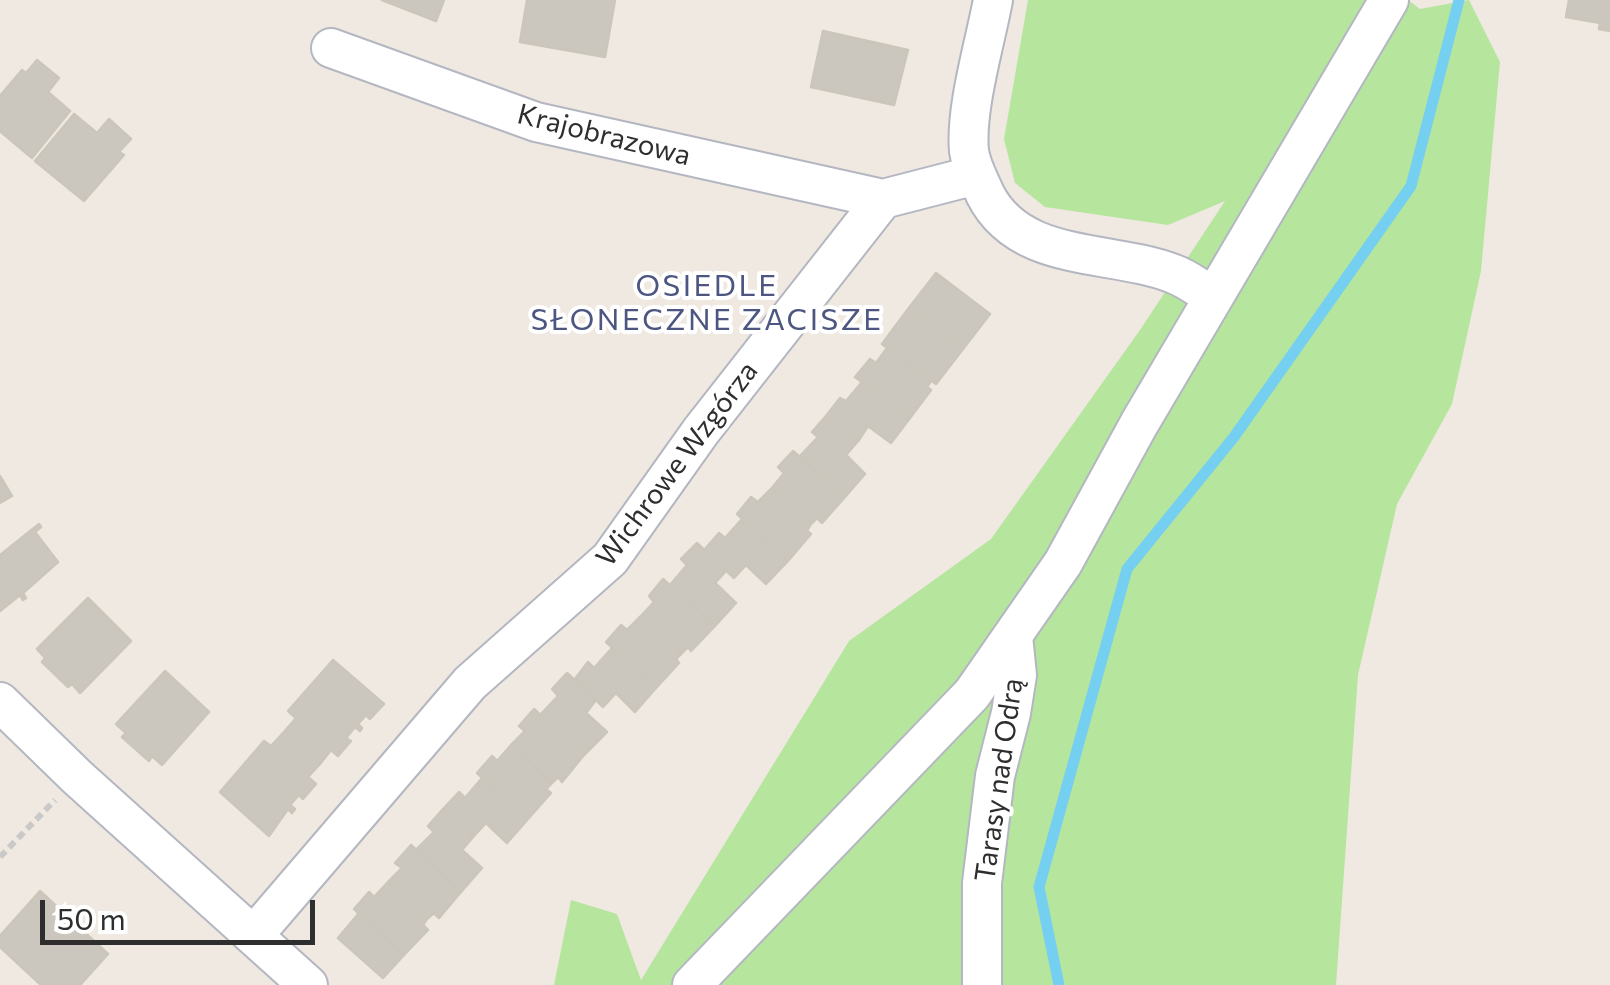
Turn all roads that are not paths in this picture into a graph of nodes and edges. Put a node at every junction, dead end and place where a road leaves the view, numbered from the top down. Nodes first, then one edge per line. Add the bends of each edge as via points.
1 (993, 0) edge
2 (1373, 10) edge
3 (331, 48) dead end
4 (976, 175) junction
5 (883, 199) junction
6 (1214, 297) junction
7 (1014, 636) junction
8 (0, 702) edge
9 (254, 935) junction
10 (308, 985) edge
11 (692, 985) edge
12 (982, 985) edge

1 - 4 street via 971,123
2 - 6 street
3 - 5 street, Krajobrazowa via 536,122
4 - 5 street
4 - 6 street via 992,208 1037,242 1174,274
5 - 9 street, Wichrowe Wzgórza via 610,559 470,683
6 - 7 street
7 - 11 street via 972,694
7 - 12 street, Tarasy nad Odrą via 1016,675 982,884
8 - 9 street
9 - 10 street

